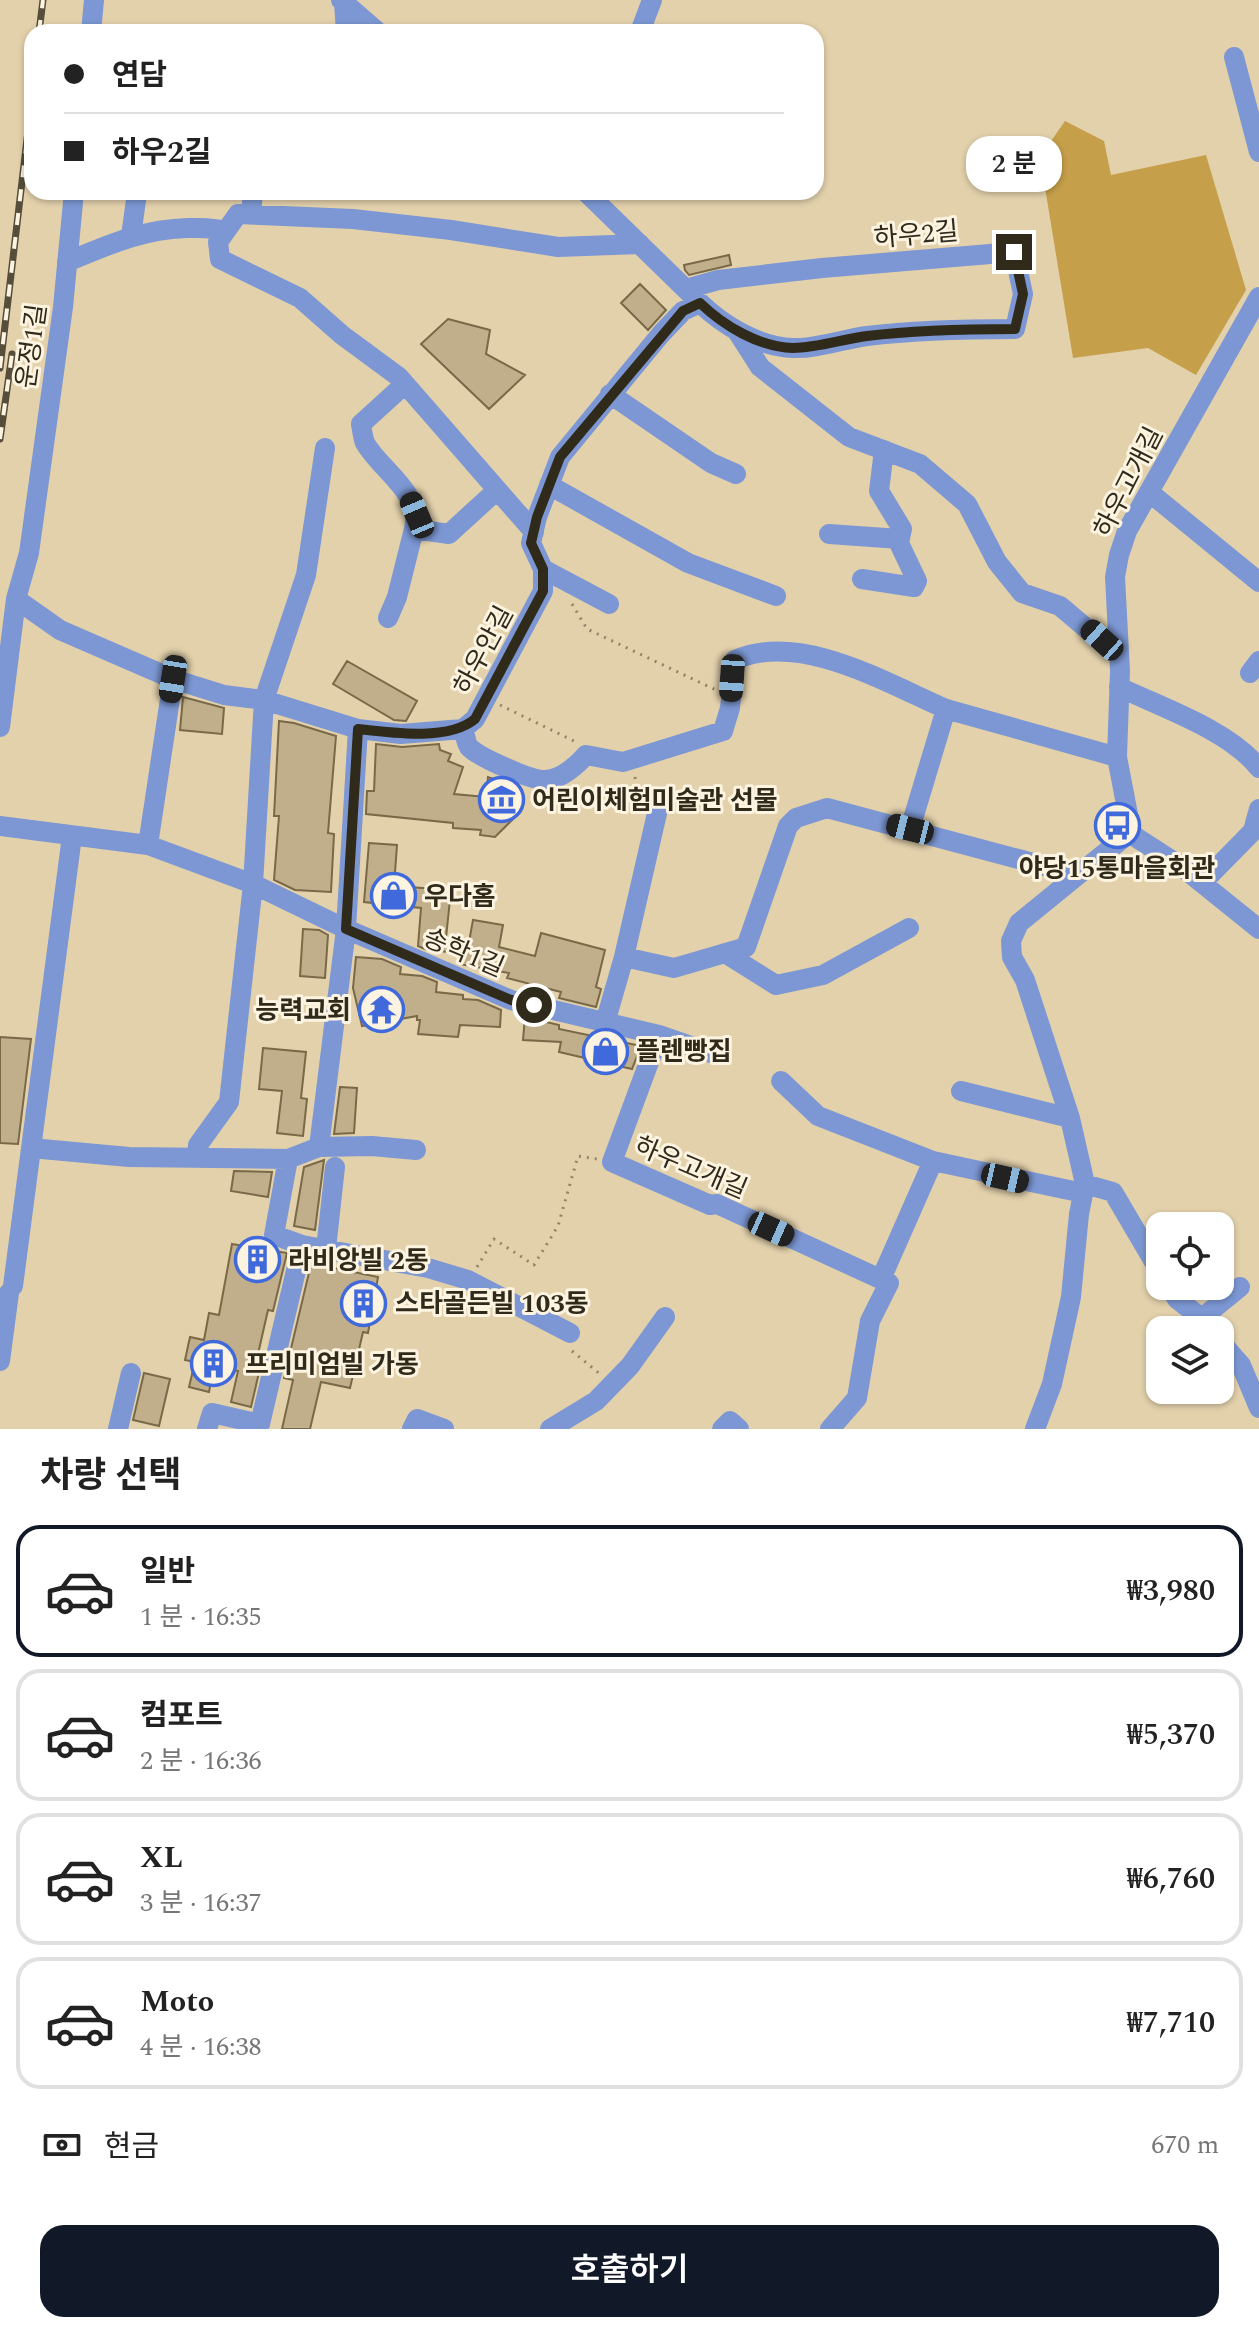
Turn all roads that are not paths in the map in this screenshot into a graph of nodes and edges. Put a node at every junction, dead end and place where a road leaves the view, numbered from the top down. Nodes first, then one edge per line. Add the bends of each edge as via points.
1 (94, 0) edge
2 (652, 0) edge
3 (342, 1) edge
4 (92, 24) edge
5 (345, 24) edge
6 (369, 24) edge
7 (643, 24) edge
8 (1234, 57) dead end
9 (1259, 152) edge
10 (73, 200) edge
11 (136, 200) edge
12 (252, 200) edge
13 (594, 200) edge
14 (251, 214) junction
15 (225, 231) junction
16 (131, 236) junction
17 (640, 244) junction
18 (67, 262) junction
19 (693, 296) junction
20 (1259, 297) edge
21 (734, 328) junction
22 (405, 384) junction
23 (610, 394) junction
24 (325, 448) dead end
25 (884, 450) junction
26 (736, 474) dead end
27 (549, 485) junction
28 (497, 490) junction
29 (1149, 492) junction
30 (414, 529) junction
31 (534, 532) junction
32 (829, 534) dead end
33 (900, 539) junction
34 (548, 572) junction
35 (862, 579) dead end
36 (1259, 582) edge
37 (776, 596) dead end
38 (16, 599) junction
39 (609, 604) dead end
40 (388, 618) dead end
41 (1119, 656) junction
42 (173, 679) junction
43 (1119, 687) junction
44 (264, 700) junction
45 (946, 709) junction
46 (0, 727) edge
47 (358, 729) junction
48 (463, 729) junction
49 (1117, 757) junction
50 (1259, 768) edge
51 (661, 796) road end
52 (1259, 809) edge
53 (0, 826) edge
54 (910, 829) junction
55 (1129, 830) junction
56 (72, 836) junction
57 (148, 845) junction
58 (1078, 875) junction
59 (1202, 883) junction
60 (253, 884) junction
61 (909, 928) dead end
62 (346, 929) junction
63 (1259, 929) edge
64 (725, 953) junction
65 (624, 957) junction
66 (605, 1023) junction
67 (659, 1035) junction
68 (717, 1055) dead end
69 (781, 1081) dead end
70 (961, 1091) dead end
71 (1070, 1118) junction
72 (319, 1147) junction
73 (31, 1148) junction
74 (416, 1150) dead end
75 (197, 1156) junction
76 (288, 1159) junction
77 (933, 1161) junction
78 (335, 1167) dead end
79 (1084, 1189) junction
80 (302, 1245) junction
81 (1146, 1248) edge
82 (326, 1249) junction
83 (881, 1279) junction
84 (1240, 1287) dead end
85 (1178, 1300) edge
86 (1199, 1316) edge
87 (1216, 1316) edge
88 (665, 1317) dead end
89 (571, 1342) road end
90 (1234, 1357) edge
91 (0, 1361) edge
92 (131, 1373) dead end
93 (1259, 1408) edge
94 (118, 1429) edge
95 (207, 1429) edge
96 (412, 1429) edge
97 (444, 1429) edge
98 (550, 1429) edge
99 (722, 1429) edge
100 (739, 1429) edge
101 (830, 1429) edge
102 (1035, 1429) edge

1 - 4 street
2 - 7 street
3 - 5 street
3 - 6 street
8 - 9 street
10 - 18 street, 운정1길
11 - 16 street
12 - 14 street
13 - 17 street, 하우2길
14 - 15 street via 238,214
14 - 17 street via 353,219 558,247
15 - 16 street via 159,229
15 - 22 street, 하우안길 via 218,242 220,259 300,298
16 - 18 street
17 - 19 street, 하우2길
18 - 38 street, 운정1길 via 29,553
19 - 21 street, 하우2길
19 - 21 street, 하우2길 via 718,280 1014,252 1023,294 1015,329 938,329 794,348 751,338
19 - 23 street
20 - 29 street, 하우고개길
21 - 25 street via 760,367 849,437
22 - 28 street, 하우안길
22 - 30 street via 361,424 365,442 407,493 417,515
23 - 26 street via 711,463
23 - 27 street via 560,457
24 - 44 street via 306,575
25 - 33 street via 879,491 902,529
25 - 41 street via 920,464 967,504 997,562 1022,593 1060,606
27 - 31 street
27 - 37 street via 688,563
28 - 30 street via 449,534
28 - 31 street, 하우안길
29 - 36 street
29 - 41 street, 하우고개길 via 1119,555
30 - 40 street
31 - 34 street, 하우안길 via 531,543
32 - 33 street
33 - 35 street via 917,581 914,587
34 - 39 street
34 - 48 street, 하우안길 via 475,719
38 - 42 street via 60,630
38 - 46 street
41 - 43 street, 하우고개길
42 - 44 street via 224,695
42 - 57 street
43 - 49 street, 하우고개길
43 - 50 street via 1191,718
44 - 47 street
44 - 60 street
45 - 48 street, 하우안길 via 828,658 748,654 735,660 723,731 623,762 586,755 555,778 541,780 469,747
45 - 49 street
45 - 54 street
47 - 48 street via 401,734
47 - 62 street
49 - 55 street, 하우고개길
51 - 65 street
52 - 59 street via 1253,831
53 - 56 street, 송학1길
54 - 58 street
54 - 64 street via 827,808 796,818 788,826 746,947
55 - 58 street
55 - 59 street
56 - 57 street, 송학1길
56 - 73 street
57 - 60 street, 송학1길
58 - 71 street via 1019,923 1011,941 1012,957 1025,980
59 - 63 street
60 - 62 street, 송학1길
60 - 75 street via 229,1102 198,1145
61 - 64 street via 823,975 776,985
62 - 66 street, 송학1길 via 511,1000
62 - 72 street
64 - 65 street via 674,968
65 - 66 street
66 - 67 street, 송학1길
67 - 68 street, 송학1길
67 - 83 street, 하우고개길 via 612,1162
69 - 77 street via 818,1116
70 - 71 street
71 - 79 street
72 - 74 street
72 - 76 street
73 - 75 street via 129,1157
73 - 91 street
75 - 76 street
76 - 80 street via 274,1235
77 - 79 street via 1028,1183
77 - 83 street
78 - 82 street
79 - 81 street via 1113,1192
79 - 102 street via 1071,1297 1052,1384
80 - 82 street
80 - 95 street via 260,1424 212,1413
82 - 89 street via 468,1280
83 - 101 street via 889,1283 870,1321 857,1398
84 - 87 street
85 - 86 street
88 - 98 street via 630,1366 596,1401
90 - 93 street
92 - 94 street
96 - 97 street via 417,1419
99 - 100 street via 730,1421

